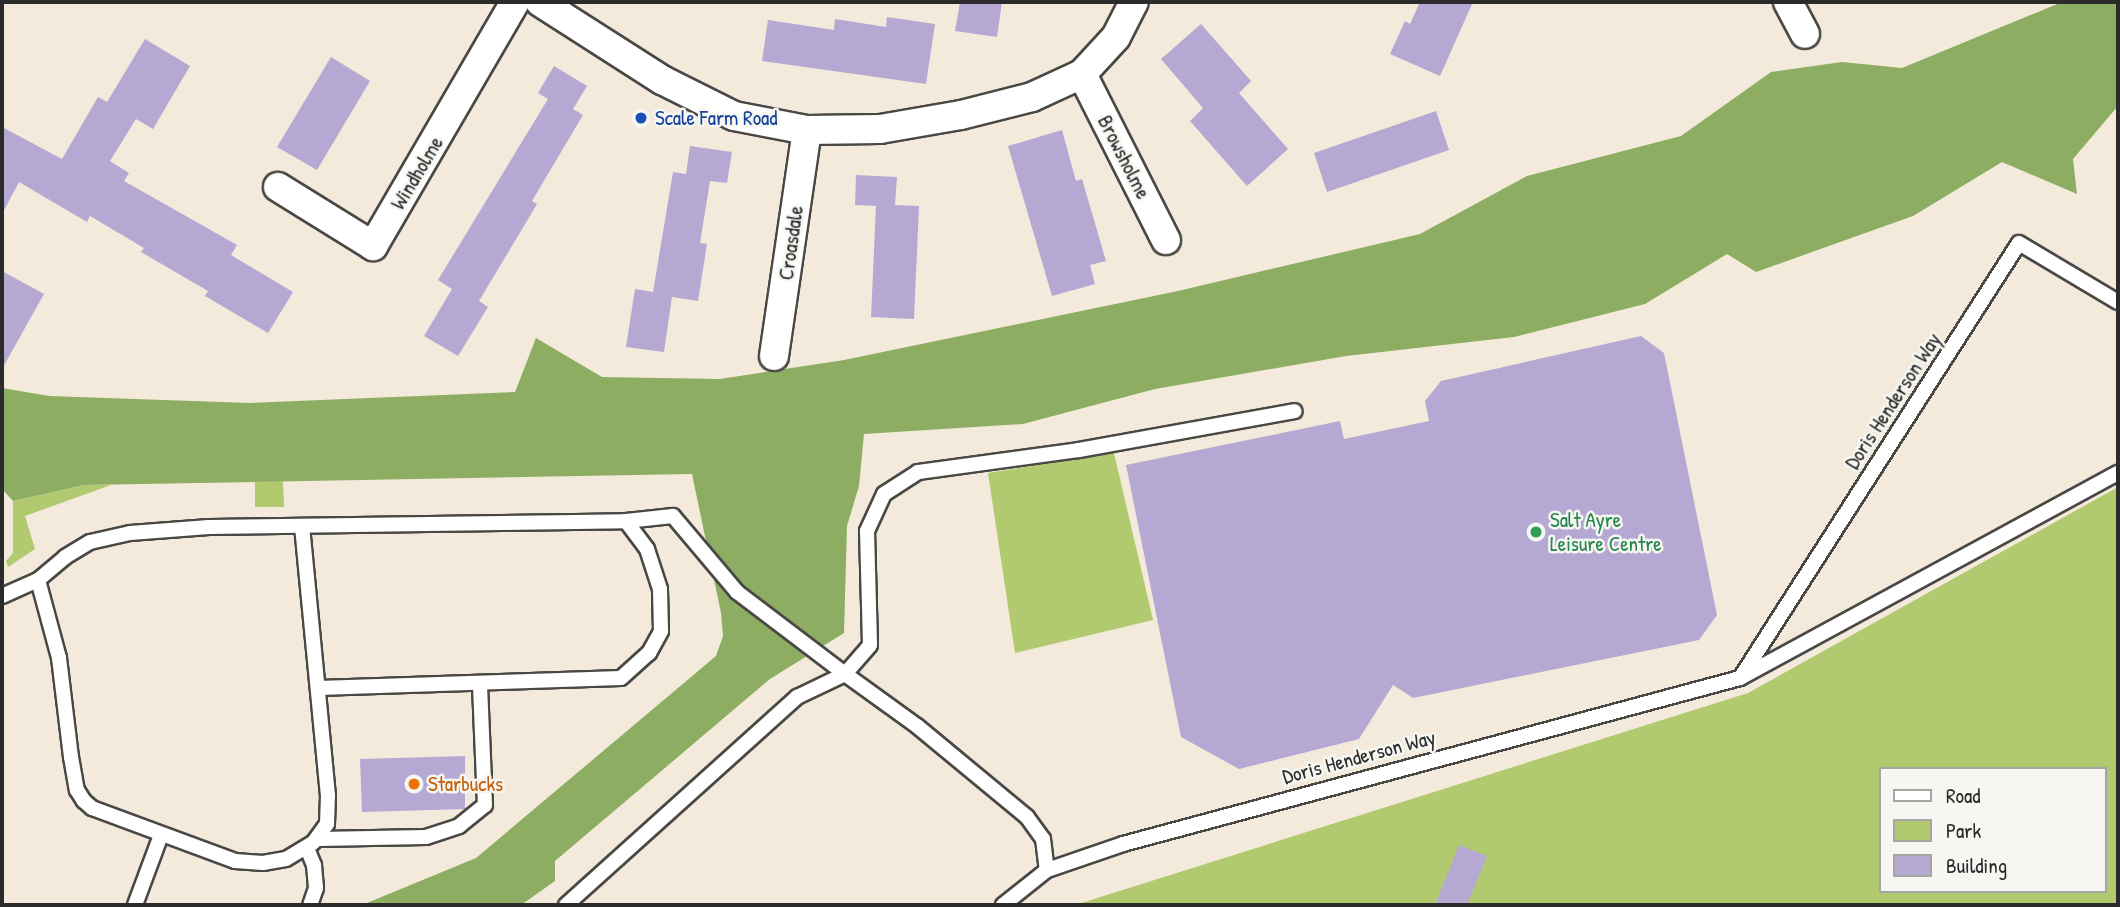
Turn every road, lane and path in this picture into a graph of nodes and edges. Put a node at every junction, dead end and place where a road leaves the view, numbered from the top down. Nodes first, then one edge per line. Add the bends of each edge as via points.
1 (516, 2) edge
2 (540, 2) edge
3 (1134, 2) edge
4 (1788, 2) edge
5 (1805, 34) dead end
6 (1082, 74) junction
7 (807, 130) junction
8 (278, 187) dead end
9 (1166, 240) dead end
10 (2118, 302) edge
11 (774, 356) dead end
12 (1295, 411) dead end
13 (2118, 473) edge
14 (626, 521) junction
15 (302, 528) junction
16 (38, 580) junction
17 (2, 596) edge
18 (845, 674) junction
19 (1740, 678) junction
20 (480, 684) junction
21 (318, 688) junction
22 (161, 835) junction
23 (312, 843) junction
24 (1047, 870) junction
25 (135, 905) edge
26 (310, 905) edge
27 (566, 905) edge
28 (1003, 905) edge

1 - 8 street, Windholme via 373,246
2 - 7 street via 662,80 734,116
3 - 6 street via 1116,37
4 - 5 street
6 - 7 street via 1031,97 961,115 880,130
6 - 9 street, Browsholme
7 - 11 street, Croasdale
10 - 19 lane, Doris Henderson Way via 2019,243
12 - 18 lane via 1079,450 918,472 884,494 867,531 870,645
13 - 19 lane, Doris Henderson Way
14 - 15 lane
14 - 18 lane via 673,516 737,592
14 - 20 lane via 647,549 660,589 661,631 649,653 621,678
15 - 16 lane via 209,527 111,536 65,557
15 - 21 lane
16 - 17 lane
16 - 22 lane via 59,658 78,790 92,808
18 - 24 lane via 917,726 1027,817 1044,839
18 - 27 lane via 797,696
19 - 24 lane, Doris Henderson Way via 1228,814
20 - 21 lane
20 - 23 lane via 485,805 458,826 426,837
21 - 23 lane via 327,824
22 - 23 lane via 235,861 263,863 286,859
22 - 25 lane
23 - 26 lane via 316,888
24 - 28 lane, Doris Henderson Way

